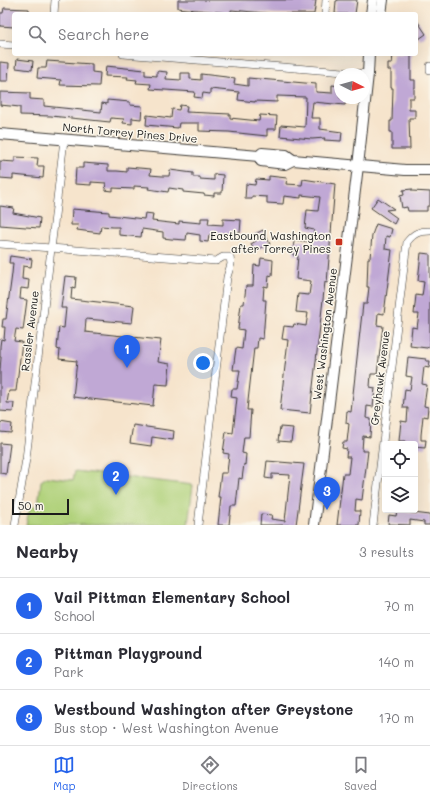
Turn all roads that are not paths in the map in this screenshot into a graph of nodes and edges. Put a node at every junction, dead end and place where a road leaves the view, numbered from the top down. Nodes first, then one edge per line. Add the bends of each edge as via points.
1 (55, 0) edge
2 (326, 0) edge
3 (373, 0) edge
4 (383, 0) edge
5 (54, 12) edge
6 (325, 12) edge
7 (371, 12) edge
8 (381, 12) edge
9 (0, 44) edge
10 (12, 45) edge
11 (148, 56) edge
12 (369, 56) edge
13 (372, 56) edge
14 (430, 66) edge
15 (368, 68) edge
16 (370, 68) edge
17 (430, 70) edge
18 (334, 71) edge
19 (365, 104) edge
20 (0, 134) edge
21 (64, 140) junction
22 (358, 166) junction
23 (430, 170) edge
24 (430, 231) edge
25 (0, 244) edge
26 (52, 247) junction
27 (15, 525) edge
28 (198, 525) edge
29 (314, 525) edge
30 (372, 525) edge

1 - 5 street
2 - 6 street
3 - 7 main road
4 - 8 main road
9 - 10 street
11 - 18 street
12 - 15 main road, West Washington Avenue
13 - 16 main road, West Washington Avenue
14 - 17 street
19 - 22 main road, West Washington Avenue
20 - 21 main road, North Torrey Pines Drive
21 - 22 main road, North Torrey Pines Drive via 259,156 262,153 286,154 294,160
21 - 26 street, Rassler Avenue
22 - 23 main road, North Torrey Pines Drive
22 - 29 main road, West Washington Avenue
24 - 30 street, Greyhawk Avenue via 419,231 407,242
25 - 26 street
26 - 27 street, Rassler Avenue via 26,459
26 - 28 street via 216,261 230,257

